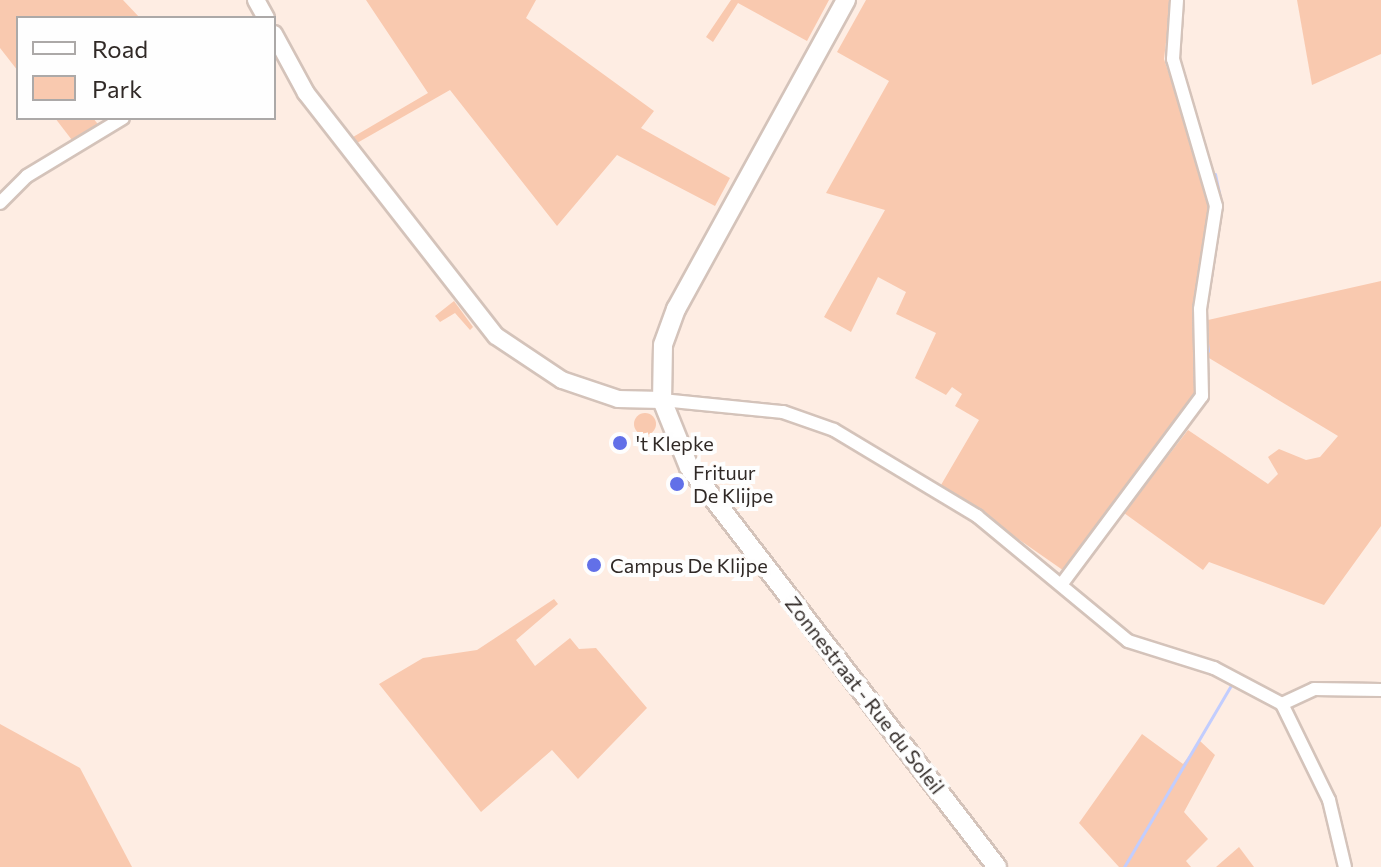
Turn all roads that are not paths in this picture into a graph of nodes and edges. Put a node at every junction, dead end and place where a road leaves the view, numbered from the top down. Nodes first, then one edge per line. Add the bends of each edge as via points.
1 (846, 0) edge
2 (1177, 0) edge
3 (276, 42) edge
4 (120, 120) edge
5 (0, 203) edge
6 (662, 400) junction
7 (1064, 581) junction
8 (1381, 690) edge
9 (1282, 704) junction
10 (997, 867) edge
11 (1345, 867) edge

1 - 6 main road via 676,309 663,345
2 - 7 street via 1173,59 1216,206 1200,309 1202,396
3 - 6 street via 306,93 484,326 562,380 618,399
4 - 5 street via 27,176
6 - 7 street via 783,412 834,430 952,498
6 - 10 main road, Zonnestraat - Rue du Soleil via 689,467
7 - 9 street via 1096,619 1128,641 1214,668
8 - 9 street via 1314,689
9 - 11 street via 1329,800

